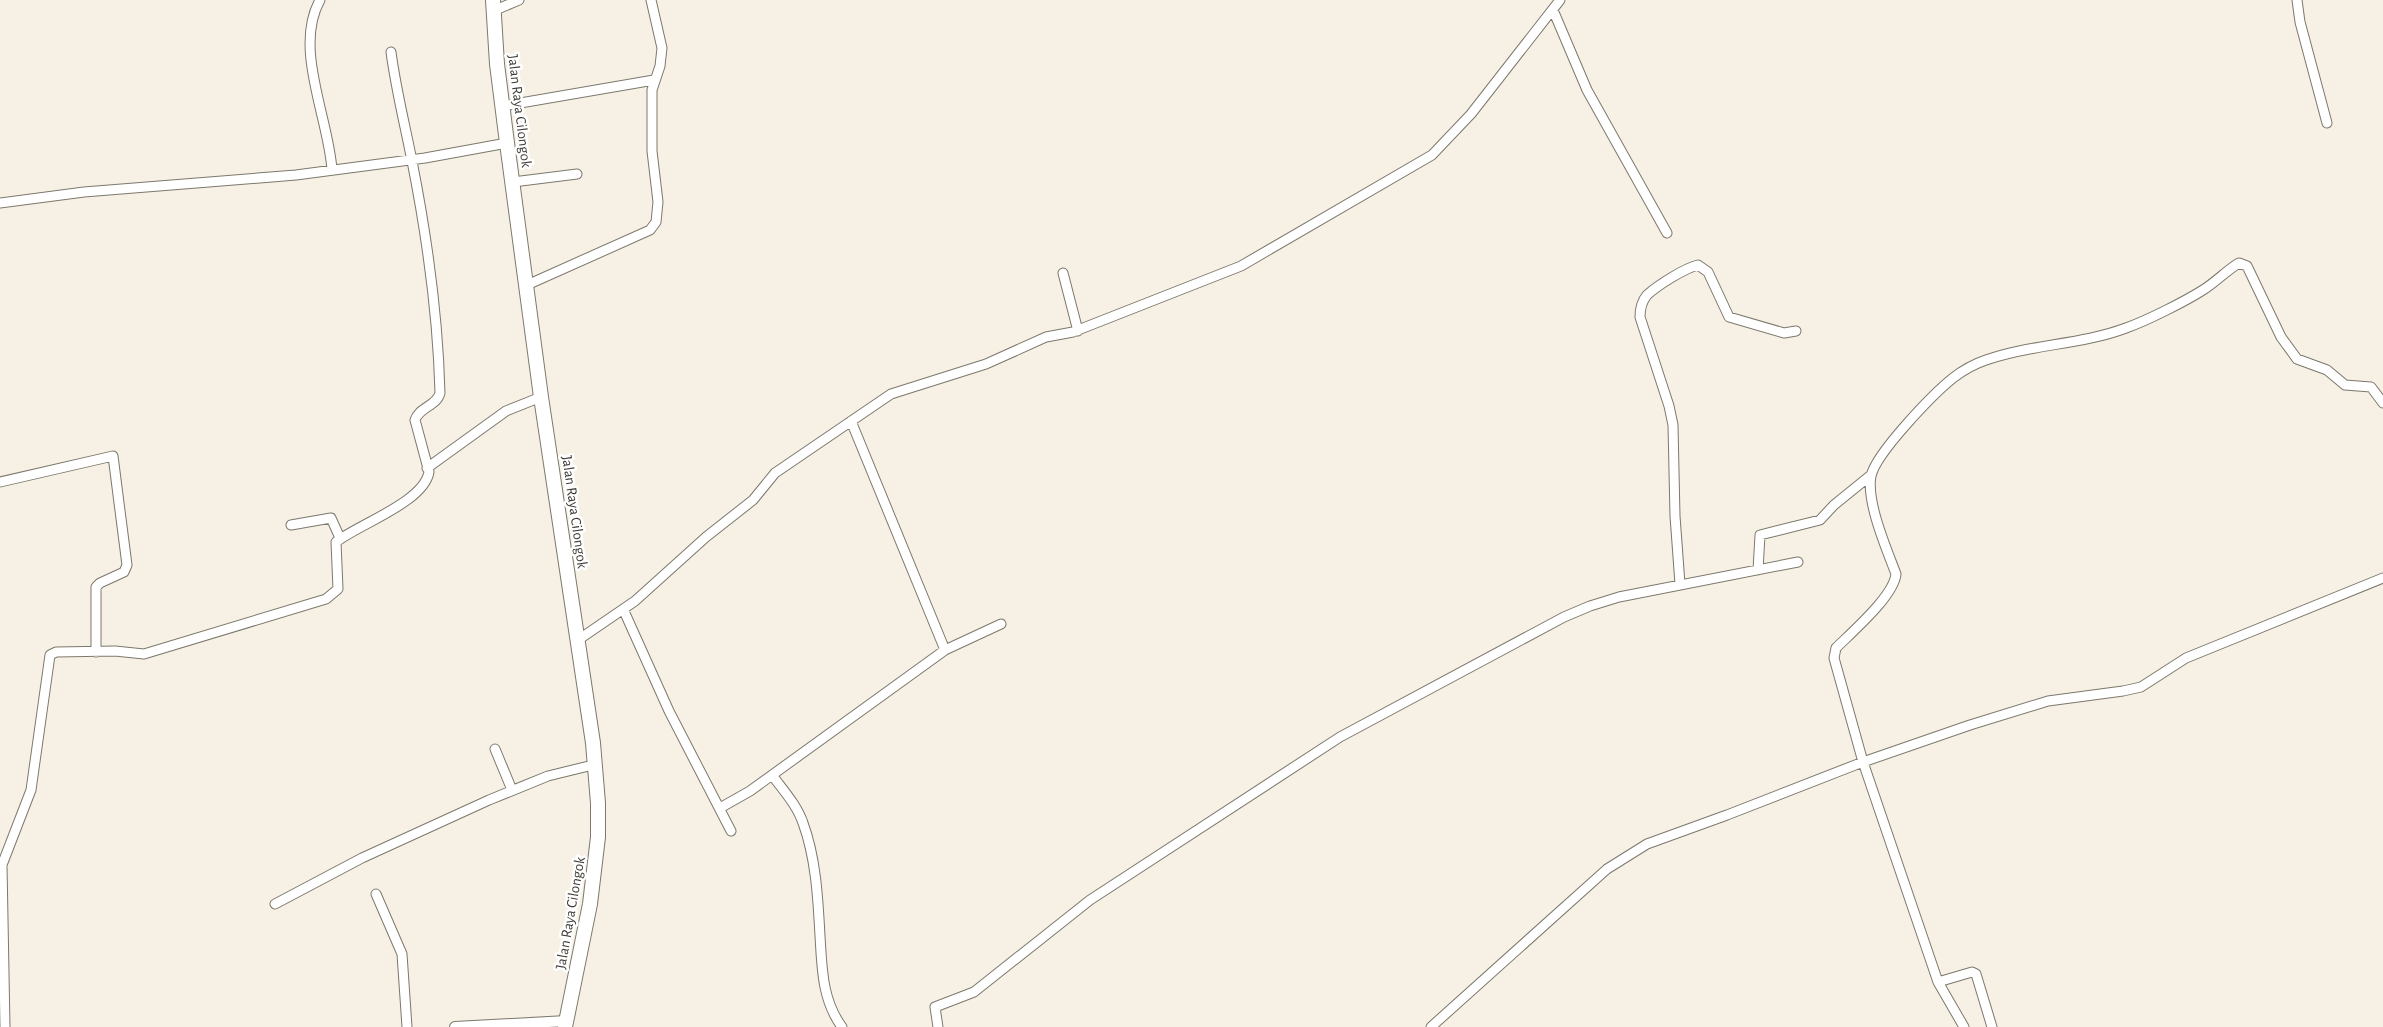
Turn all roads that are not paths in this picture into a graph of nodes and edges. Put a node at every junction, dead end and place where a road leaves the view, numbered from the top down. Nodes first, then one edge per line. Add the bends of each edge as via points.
1 (320, 0) edge
2 (519, 0) edge
3 (651, 0) edge
4 (1560, 0) edge
5 (2297, 0) edge
6 (493, 6) edge
7 (1553, 10) junction
8 (391, 52) dead end
9 (654, 80) junction
10 (503, 106) junction
11 (2328, 123) dead end
12 (507, 143) junction
13 (412, 160) junction
14 (332, 170) junction
15 (577, 174) dead end
16 (513, 182) junction
17 (0, 203) edge
18 (1666, 234) dead end
19 (1063, 272) dead end
20 (527, 285) junction
21 (1078, 330) junction
22 (1796, 331) dead end
23 (541, 397) junction
24 (2383, 403) edge
25 (850, 421) junction
26 (427, 468) junction
27 (1871, 475) junction
28 (0, 482) edge
29 (291, 525) dead end
30 (340, 538) junction
31 (1798, 562) dead end
32 (1758, 570) junction
33 (2383, 578) edge
34 (1680, 584) junction
35 (624, 611) junction
36 (1001, 624) dead end
37 (578, 640) junction
38 (945, 650) junction
39 (96, 652) junction
40 (495, 749) dead end
41 (1863, 762) junction
42 (593, 765) junction
43 (772, 775) junction
44 (512, 790) junction
45 (720, 808) junction
46 (731, 830) dead end
47 (376, 894) dead end
48 (275, 904) dead end
49 (1938, 982) junction
50 (566, 1024) edge
51 (5, 1027) edge
52 (407, 1027) edge
53 (455, 1027) edge
54 (842, 1027) edge
55 (938, 1027) edge
56 (1430, 1027) edge
57 (1964, 1027) edge
58 (1992, 1027) edge

1 - 14 street via 312,23 313,66 316,97 331,153
2 - 6 street
3 - 9 street via 662,48
4 - 7 street
5 - 11 street
6 - 10 highway, Jalan Raya Cilongok
7 - 18 street via 1587,90
7 - 21 street via 1471,114 1432,155 1241,266
8 - 13 street via 396,94
9 - 10 street
9 - 20 street via 651,123 658,202 656,222 650,230
10 - 12 highway, Jalan Raya Cilongok
12 - 13 street
12 - 16 highway, Jalan Raya Cilongok
13 - 14 street
13 - 26 street via 437,322 440,393 436,401 415,420
14 - 17 street via 94,191
15 - 16 street
16 - 20 highway, Jalan Raya Cilongok
19 - 21 street
20 - 23 highway, Jalan Raya Cilongok
21 - 25 street via 1046,337 986,364 892,394
22 - 34 street via 1784,333 1729,317 1708,272 1698,265 1689,267 1647,296 1640,308 1673,425
23 - 26 street via 506,411
23 - 37 highway, Jalan Raya Cilongok
24 - 27 street via 2371,387 2345,385 2327,370 2296,359 2281,337 2248,266 2240,263 2202,291 2126,328 2016,352 1970,367 1952,379 1909,422
25 - 35 street via 775,473 753,500 706,537
25 - 38 street
26 - 30 street via 428,476 415,495
27 - 32 street via 1820,520 1760,535
27 - 41 street via 1879,527 1896,574 1895,581 1887,594 1836,648 1834,658
28 - 39 street via 113,456 127,565 124,572 96,587
29 - 30 street via 331,518
30 - 39 street via 335,545 338,589 326,599 144,654
31 - 32 street
32 - 34 street
33 - 41 street via 2186,658 2141,687 2048,701
34 - 55 street via 1619,597 1581,610 1340,737 1090,900 974,992 936,1007
35 - 37 street
35 - 45 street via 669,711
36 - 38 street
37 - 42 highway, Jalan Raya Cilongok via 593,743
38 - 43 street
39 - 51 street via 56,652 50,655 31,790 2,865
40 - 44 street
41 - 49 street
41 - 56 street via 1647,844 1607,869
42 - 44 street via 548,776
42 - 50 highway, Jalan Raya Cilongok via 598,803 595,870
43 - 45 street
43 - 54 street via 803,821 817,890 824,986
44 - 48 street via 362,858
45 - 46 street
47 - 52 street via 402,954
49 - 57 street
49 - 58 street via 1972,972 1976,974
50 - 53 street

